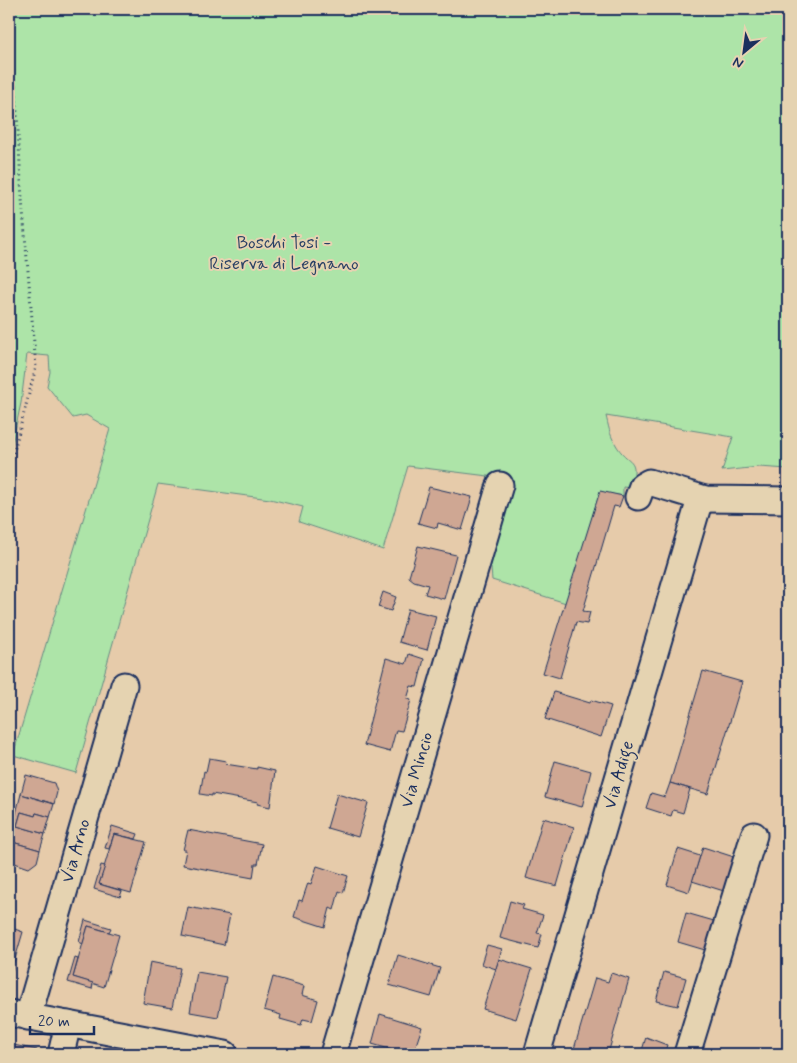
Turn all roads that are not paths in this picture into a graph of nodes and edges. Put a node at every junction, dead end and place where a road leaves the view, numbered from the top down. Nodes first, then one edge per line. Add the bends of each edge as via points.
1 (500, 485) dead end
2 (638, 497) dead end
3 (705, 499) junction
4 (788, 500) edge
5 (124, 685) dead end
6 (754, 835) dead end
7 (19, 1015) edge
8 (68, 1024) junction
9 (61, 1054) edge
10 (225, 1054) edge
11 (333, 1054) edge
12 (537, 1054) edge
13 (687, 1054) edge

1 - 11 street, Via Mincio
2 - 3 street via 642,486 649,482
3 - 4 street
3 - 12 street, Via Adige via 698,506
5 - 7 street, Via Arno
6 - 13 street
7 - 8 street, Via Arno
8 - 9 street
8 - 10 street, Via Arno

